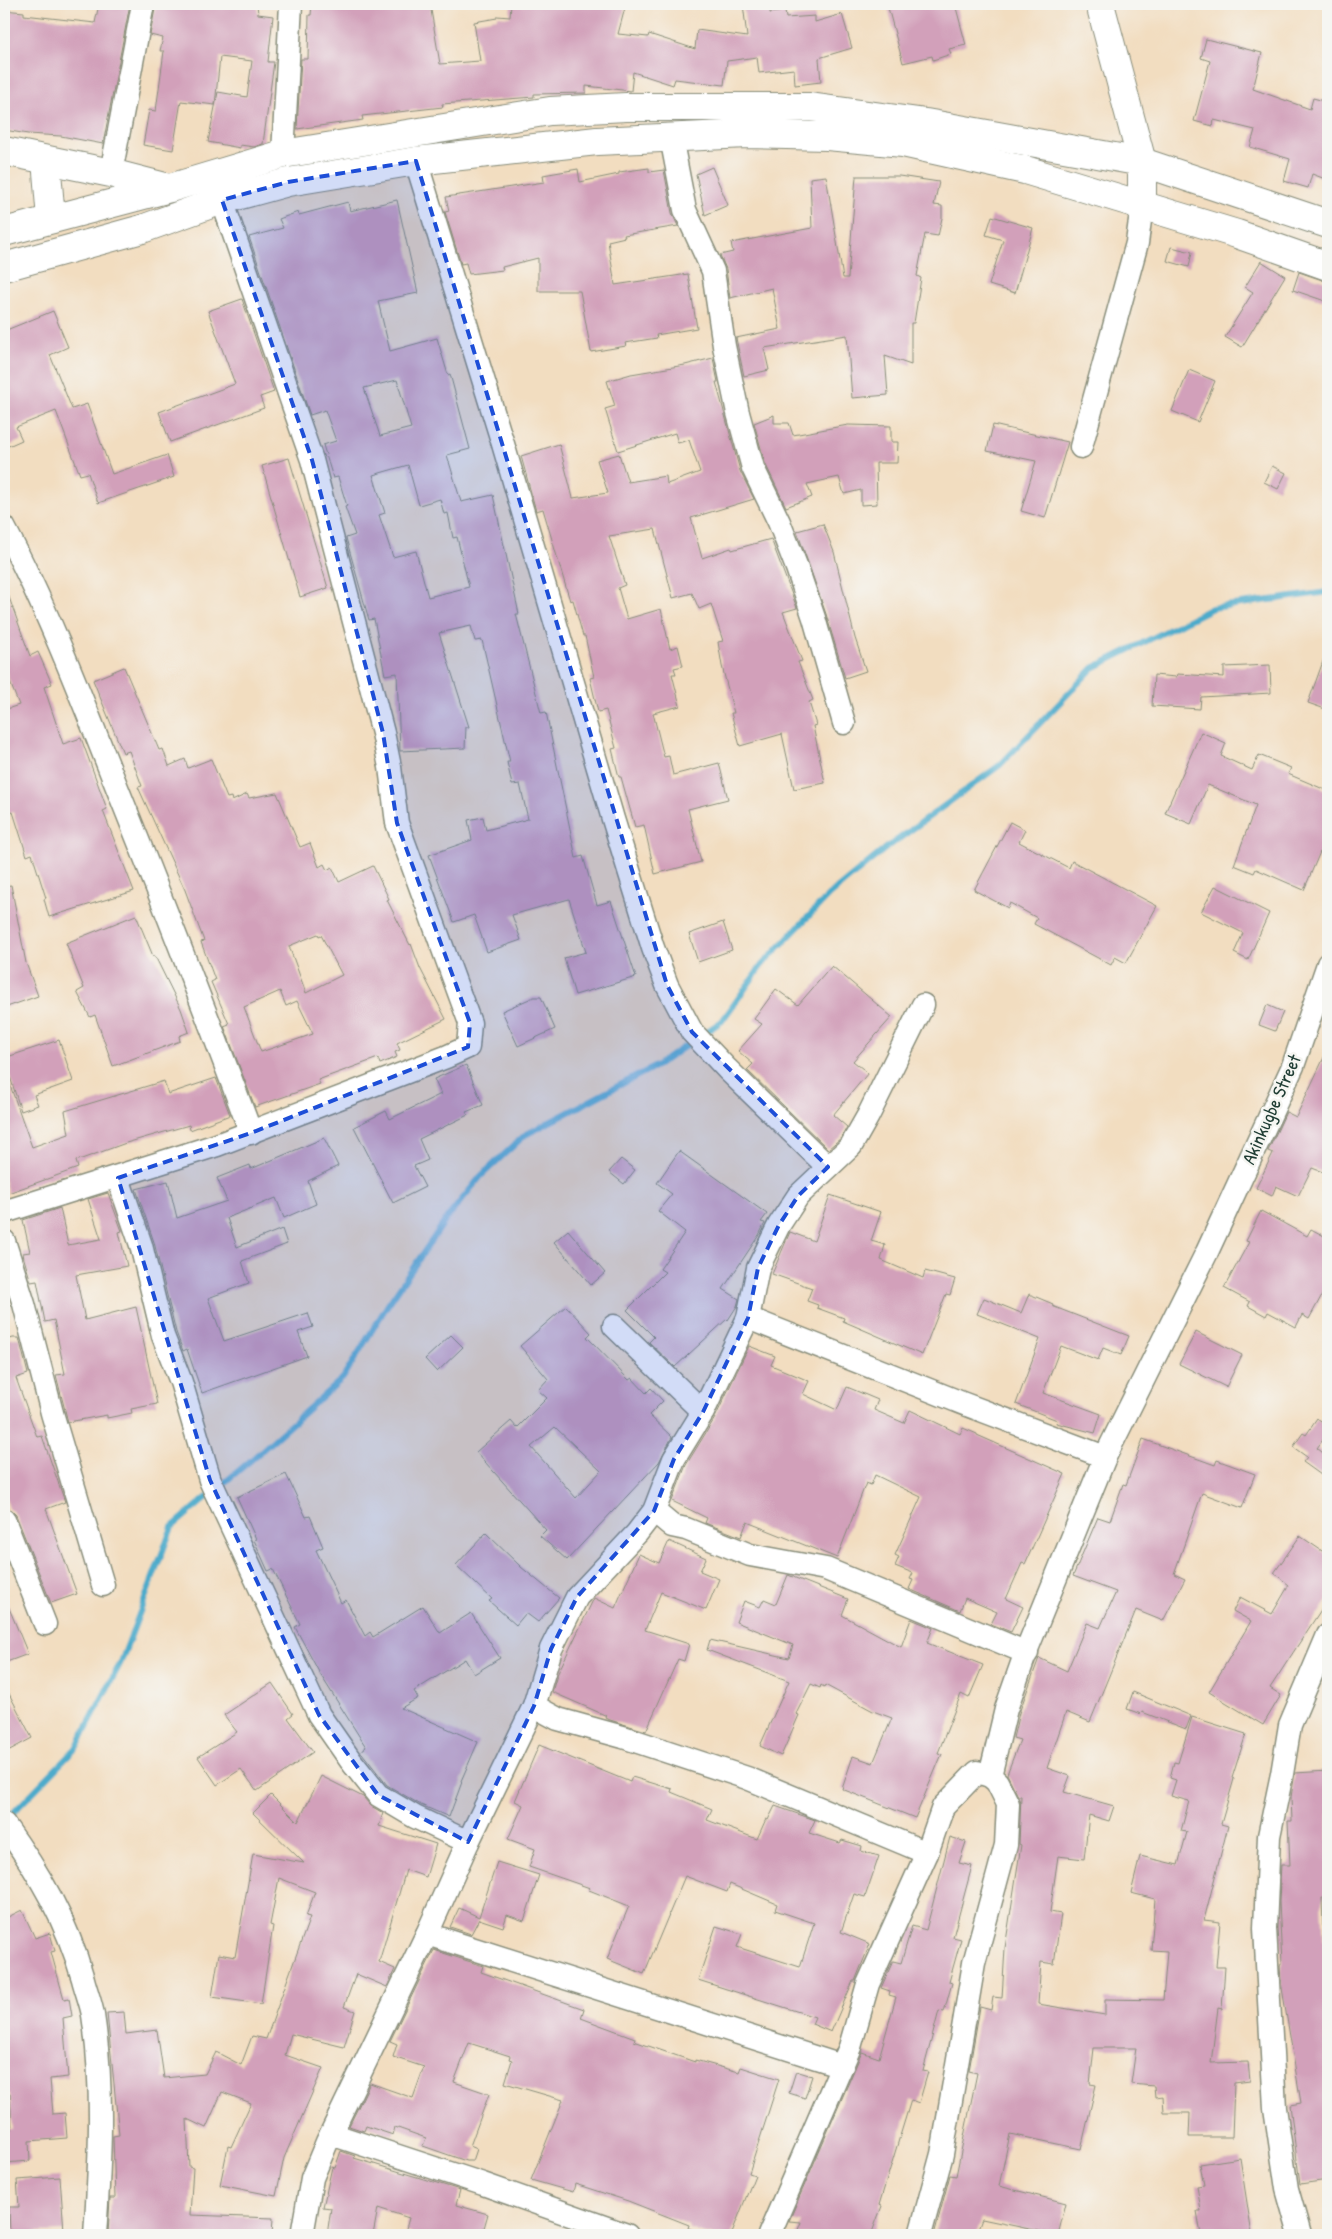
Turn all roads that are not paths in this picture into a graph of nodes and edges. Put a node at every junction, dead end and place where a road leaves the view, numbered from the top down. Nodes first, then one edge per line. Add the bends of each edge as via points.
1 (143, 4) edge
2 (291, 4) edge
3 (1100, 4) edge
4 (671, 137) junction
5 (4, 150) edge
6 (284, 154) junction
7 (46, 160) junction
8 (416, 161) junction
9 (1142, 162) junction
10 (111, 173) junction
11 (170, 188) junction
12 (222, 200) junction
13 (1142, 205) junction
14 (51, 219) junction
15 (1328, 224) edge
16 (4, 232) edge
17 (1328, 266) edge
18 (4, 267) edge
19 (1081, 447) dead end
20 (4, 527) edge
21 (844, 723) dead end
22 (1328, 964) edge
23 (923, 1005) dead end
24 (250, 1133) junction
25 (828, 1167) junction
26 (118, 1178) junction
27 (4, 1212) edge
28 (4, 1241) edge
29 (748, 1318) junction
30 (614, 1326) dead end
31 (703, 1412) junction
32 (1105, 1457) junction
33 (654, 1511) junction
34 (4, 1520) edge
35 (103, 1585) dead end
36 (45, 1624) dead end
37 (1328, 1635) edge
38 (1027, 1653) junction
39 (534, 1706) junction
40 (990, 1776) junction
41 (4, 1824) edge
42 (468, 1842) junction
43 (928, 1853) junction
44 (427, 1934) junction
45 (842, 2066) junction
46 (331, 2134) junction
47 (95, 2235) edge
48 (302, 2235) edge
49 (627, 2235) edge
50 (769, 2235) edge
51 (920, 2235) edge
52 (1300, 2235) edge

1 - 10 street
2 - 6 street
3 - 9 main road
4 - 8 main road via 597,141
4 - 13 main road via 757,134 903,143 1025,170
4 - 21 street via 685,210 713,271 738,413 753,468 797,568
5 - 7 main road
6 - 9 main road via 550,111 626,107 810,106 926,123
6 - 11 main road
7 - 10 main road
7 - 14 main road
8 - 12 main road via 288,182
8 - 25 street via 504,444 653,948 667,985 692,1032
9 - 13 main road
9 - 15 main road
10 - 11 main road
11 - 14 main road
12 - 18 main road via 142,229
12 - 24 street via 312,460 383,733 397,823 470,1023 468,1047
13 - 17 main road
13 - 19 street via 1137,243
14 - 16 main road
20 - 24 street via 33,582 98,738 188,964
22 - 32 street, Akinkugbe Street via 1293,1066 1207,1252
23 - 25 street via 851,1146
24 - 26 street
25 - 29 street via 798,1196 779,1225 758,1268
26 - 27 street
26 - 42 street via 210,1480 319,1715 378,1795
28 - 35 street
29 - 31 street
29 - 32 street
30 - 31 street
31 - 33 street via 674,1459
32 - 38 street, Akinkugbe Street
33 - 38 street via 672,1526 750,1555 826,1569
33 - 39 street via 637,1534 577,1597 551,1648
34 - 36 street
37 - 52 street via 1290,1725 1269,1836 1265,1928 1275,2108 1287,2189
38 - 40 street, Akinkugbe Street via 1006,1709
39 - 42 street
39 - 43 street via 558,1719 747,1778
40 - 43 street via 977,1772 943,1807
40 - 51 street via 997,1782 1008,1804 1006,1845 974,1963 942,2154
41 - 47 street via 59,1911 93,2014 100,2099
42 - 44 street
43 - 45 street via 868,1984
44 - 45 street
44 - 46 street
45 - 50 street
46 - 48 street via 312,2178
46 - 49 street

